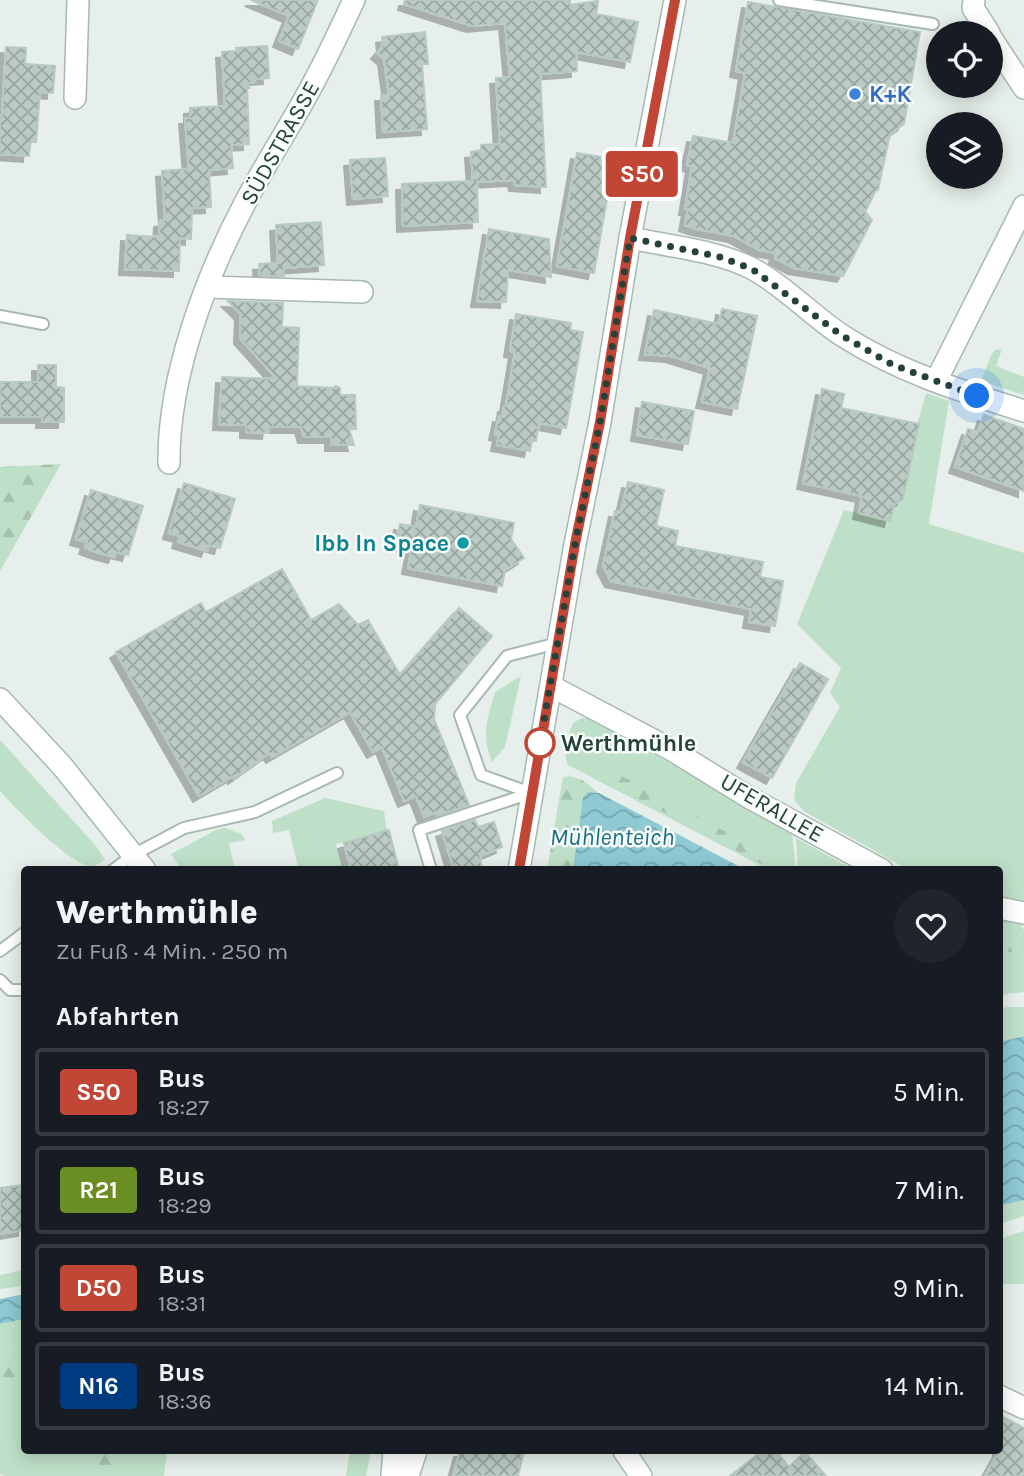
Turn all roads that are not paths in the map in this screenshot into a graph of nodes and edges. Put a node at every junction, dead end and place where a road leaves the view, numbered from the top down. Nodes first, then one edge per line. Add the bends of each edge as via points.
1 (78, 0) edge
2 (354, 0) edge
3 (675, 0) edge
4 (779, 0) edge
5 (974, 0) edge
6 (981, 21) edge
7 (926, 23) edge
8 (1003, 55) edge
9 (1024, 88) edge
10 (75, 98) dead end
11 (1024, 206) edge
12 (630, 238) junction
13 (207, 287) junction
14 (362, 292) dead end
15 (0, 316) edge
16 (43, 324) dead end
17 (936, 382) junction
18 (1024, 411) edge
19 (169, 463) dead end
20 (558, 642) junction
21 (551, 686) junction
22 (0, 699) edge
23 (337, 773) dead end
24 (531, 793) junction
25 (139, 862) edge
26 (430, 866) edge
27 (520, 866) edge
28 (875, 866) edge
29 (1003, 909) edge
30 (1024, 913) edge
31 (21, 935) edge
32 (0, 951) edge
33 (0, 979) edge
34 (21, 990) edge
35 (1003, 1398) edge
36 (1024, 1408) edge
37 (394, 1454) edge
38 (415, 1454) edge
39 (626, 1454) edge
40 (393, 1476) edge
41 (408, 1476) edge
42 (640, 1476) edge

1 - 10 street
2 - 13 street, SÜDSTRASSE via 245,203
3 - 12 street
4 - 7 lane
5 - 6 street via 973,8
8 - 9 street
11 - 17 street
12 - 17 street via 720,257 752,269 841,335 893,365
12 - 20 street
13 - 14 street
13 - 19 street, SÜDSTRASSE via 176,388
15 - 16 lane
17 - 18 street
20 - 21 street
20 - 24 lane via 507,656 460,715 481,775
21 - 24 street
21 - 28 street, UFERALLEE
22 - 25 street via 63,767
23 - 25 lane via 255,812 184,828
24 - 26 lane via 419,830
24 - 27 street
29 - 30 street
31 - 32 lane
33 - 34 lane via 10,989
35 - 36 street
37 - 40 street
38 - 41 street
39 - 42 street

